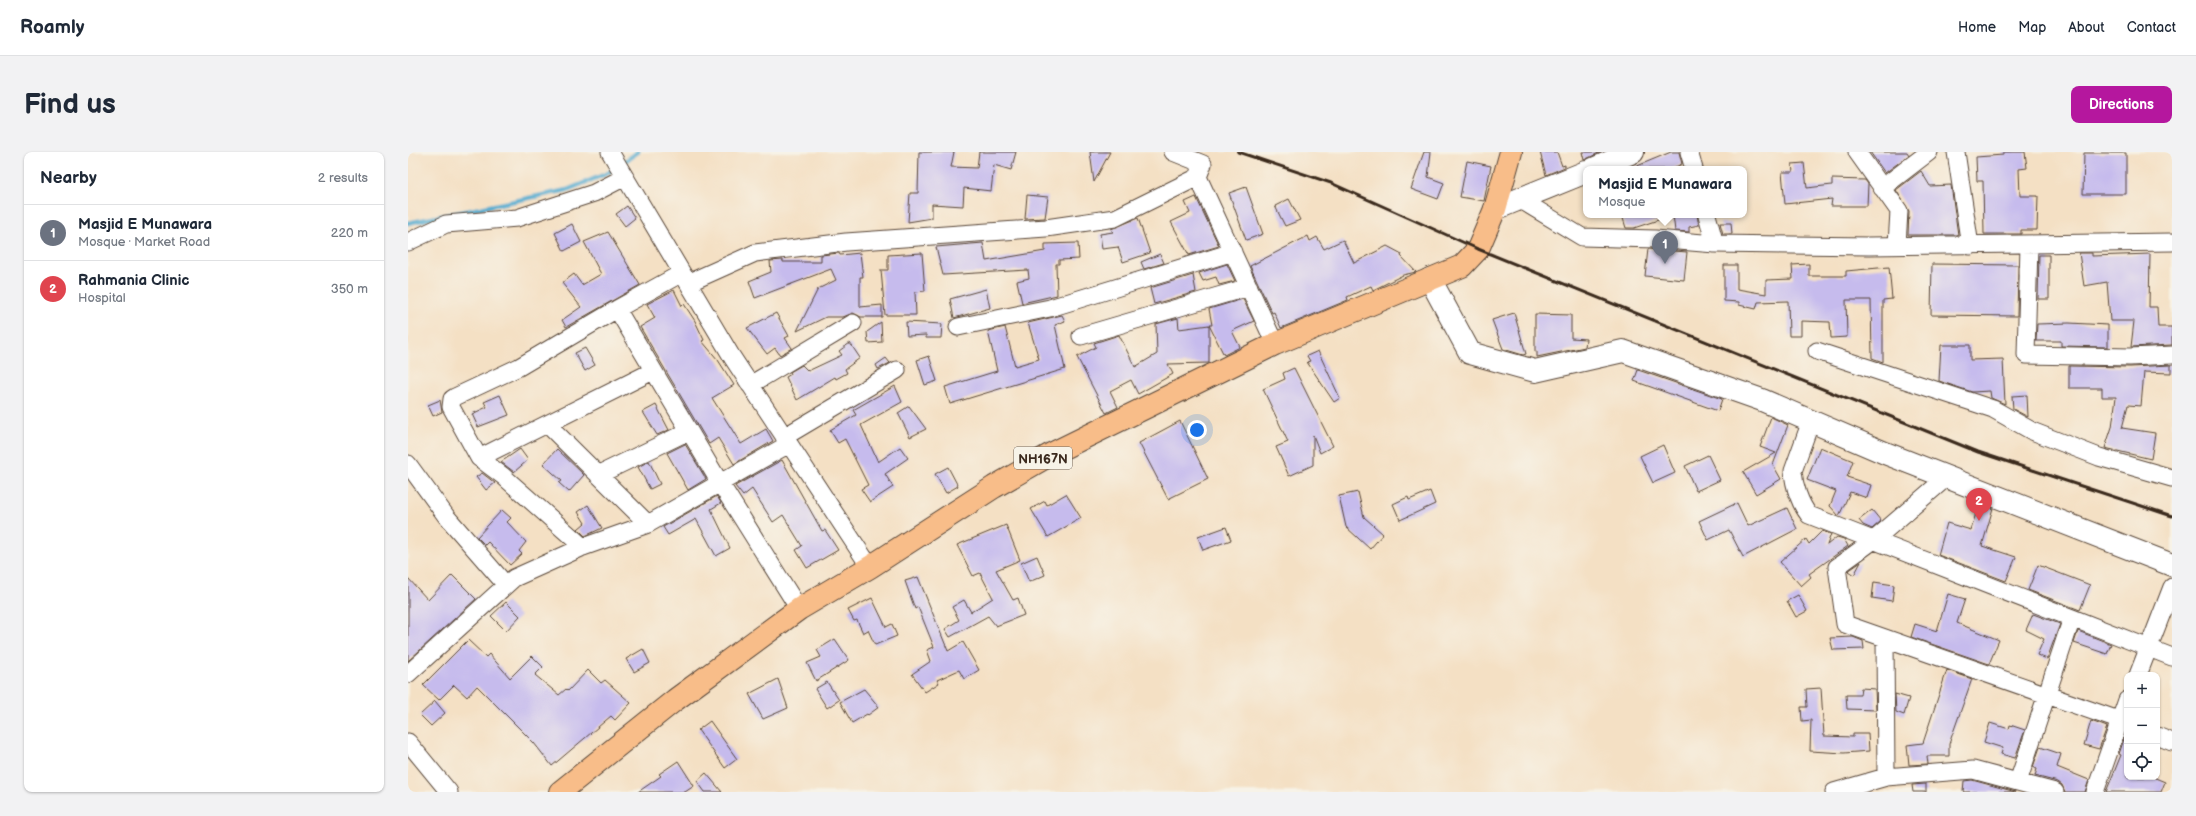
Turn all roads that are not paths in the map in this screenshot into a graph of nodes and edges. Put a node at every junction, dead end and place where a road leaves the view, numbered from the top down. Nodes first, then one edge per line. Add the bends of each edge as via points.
1 (610, 152) edge
2 (1173, 152) edge
3 (1511, 152) edge
4 (1633, 152) edge
5 (1689, 152) edge
6 (1857, 152) edge
7 (1928, 152) edge
8 (1956, 152) edge
9 (1600, 166) edge
10 (1693, 166) edge
11 (1583, 173) edge
12 (625, 176) junction
13 (1198, 177) junction
14 (1882, 188) junction
15 (1521, 200) junction
16 (1496, 208) junction
17 (1708, 218) edge
18 (408, 242) edge
19 (2172, 242) edge
20 (1715, 244) junction
21 (2029, 245) junction
22 (1897, 246) junction
23 (1970, 246) junction
24 (1233, 252) junction
25 (685, 278) junction
26 (1430, 279) junction
27 (1249, 287) junction
28 (616, 308) junction
29 (853, 324) dead end
30 (958, 327) dead end
31 (1081, 336) dead end
32 (1275, 344) junction
33 (1817, 351) dead end
34 (2172, 355) edge
35 (898, 370) dead end
36 (653, 371) junction
37 (750, 384) junction
38 (1811, 421) junction
39 (548, 425) junction
40 (689, 431) junction
41 (786, 440) junction
42 (479, 458) junction
43 (408, 464) edge
44 (598, 475) junction
45 (1947, 477) junction
46 (2172, 478) edge
47 (720, 482) junction
48 (648, 524) junction
49 (1874, 540) junction
50 (583, 547) junction
51 (2172, 565) edge
52 (870, 567) junction
53 (506, 585) junction
54 (2172, 587) edge
55 (799, 609) junction
56 (2072, 618) junction
57 (1885, 638) junction
58 (2149, 648) junction
59 (2172, 657) edge
60 (2139, 672) edge
61 (408, 674) edge
62 (2047, 694) junction
63 (2125, 708) edge
64 (2123, 721) edge
65 (2160, 737) edge
66 (2172, 742) edge
67 (411, 752) edge
68 (1886, 777) junction
69 (2018, 782) junction
70 (449, 792) edge
71 (560, 792) edge
72 (1834, 792) edge
73 (2053, 792) edge
74 (2095, 792) edge

1 - 12 street
2 - 13 street via 1203,164
3 - 16 highway, NH167N
4 - 9 street
5 - 10 street
6 - 14 street
7 - 14 street
8 - 23 street
11 - 15 street
12 - 18 street via 594,193 517,218 446,224
12 - 25 street
13 - 24 street
13 - 25 street via 1116,218 1046,228 846,242 755,253
14 - 22 street via 1899,211
15 - 16 street
15 - 20 street via 1582,237
16 - 26 highway, NH167N via 1478,250 1462,266
17 - 20 street
19 - 21 street
20 - 22 street
21 - 23 street
21 - 34 street via 2026,355
22 - 23 street
24 - 27 street
24 - 30 street via 1050,308
25 - 28 street
25 - 37 street
26 - 32 highway, NH167N
26 - 38 street via 1470,353 1535,371 1623,351 1762,400
27 - 31 street
27 - 32 street
28 - 36 street
28 - 42 street via 519,367 452,399 451,407
29 - 37 street
32 - 52 highway, NH167N via 1053,453 994,487
33 - 46 street via 1993,409 2040,434 2099,457
35 - 41 street
36 - 39 street
36 - 40 street
37 - 41 street
38 - 45 street via 1885,454
38 - 49 street via 1793,471 1793,480 1804,509 1809,516
39 - 42 street
39 - 44 street
40 - 44 street
40 - 47 street
41 - 47 street
41 - 52 street
42 - 50 street
43 - 53 street via 446,516
44 - 48 street
45 - 49 street
45 - 51 street
47 - 48 street
47 - 55 street
48 - 50 street
49 - 56 street
49 - 57 street via 1837,567 1845,624
50 - 53 street via 514,578
52 - 55 highway, NH167N
53 - 61 street
54 - 58 street
55 - 71 highway, NH167N via 675,700
56 - 58 street
56 - 62 street
57 - 62 street
57 - 68 street
58 - 59 street
58 - 60 street
62 - 64 street
62 - 69 street
63 - 64 street
64 - 74 street
65 - 66 street
67 - 70 street
68 - 69 street via 1973,770
68 - 72 street
69 - 73 street

